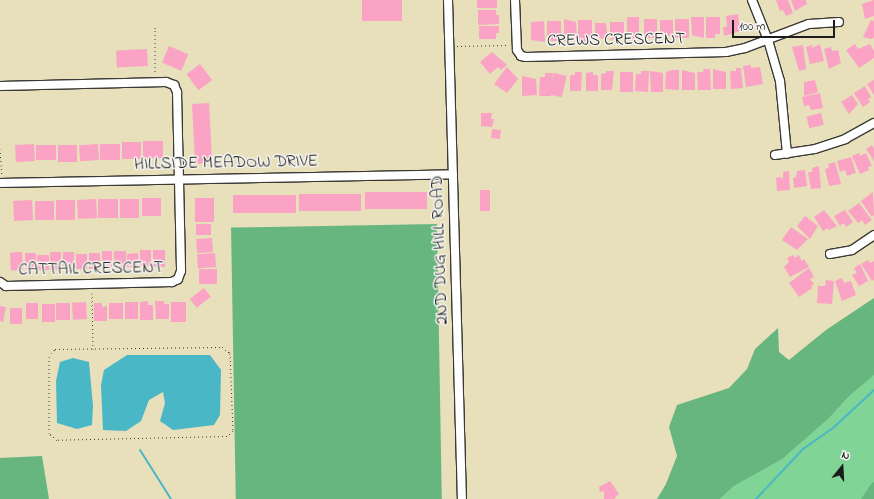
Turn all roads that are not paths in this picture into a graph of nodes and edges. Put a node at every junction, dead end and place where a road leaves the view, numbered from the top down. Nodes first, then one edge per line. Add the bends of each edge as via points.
1 (448, 0) edge
2 (515, 0) edge
3 (752, 0) edge
4 (839, 22) dead end
5 (768, 40) junction
6 (0, 86) edge
7 (874, 123) edge
8 (786, 154) junction
9 (775, 155) dead end
10 (453, 174) junction
11 (178, 179) junction
12 (0, 183) edge
13 (874, 235) edge
14 (830, 254) dead end
15 (0, 282) edge
16 (462, 499) edge

1 - 10 street, 2ND DUG HILL ROAD
2 - 5 street, CREWS CRESCENT via 516,45 521,56 726,52
3 - 5 street
4 - 5 street via 810,24
5 - 8 street via 780,81
6 - 11 street via 155,83 174,85 177,92
7 - 8 street via 845,139
8 - 9 street
10 - 11 street, HILLSIDE MEADOW DRIVE
10 - 16 street, 2ND DUG HILL ROAD
11 - 12 street, HILLSIDE MEADOW DRIVE
11 - 15 street, CATTAIL CRESCENT via 181,271 178,279 172,282 6,286
13 - 14 street via 852,250

